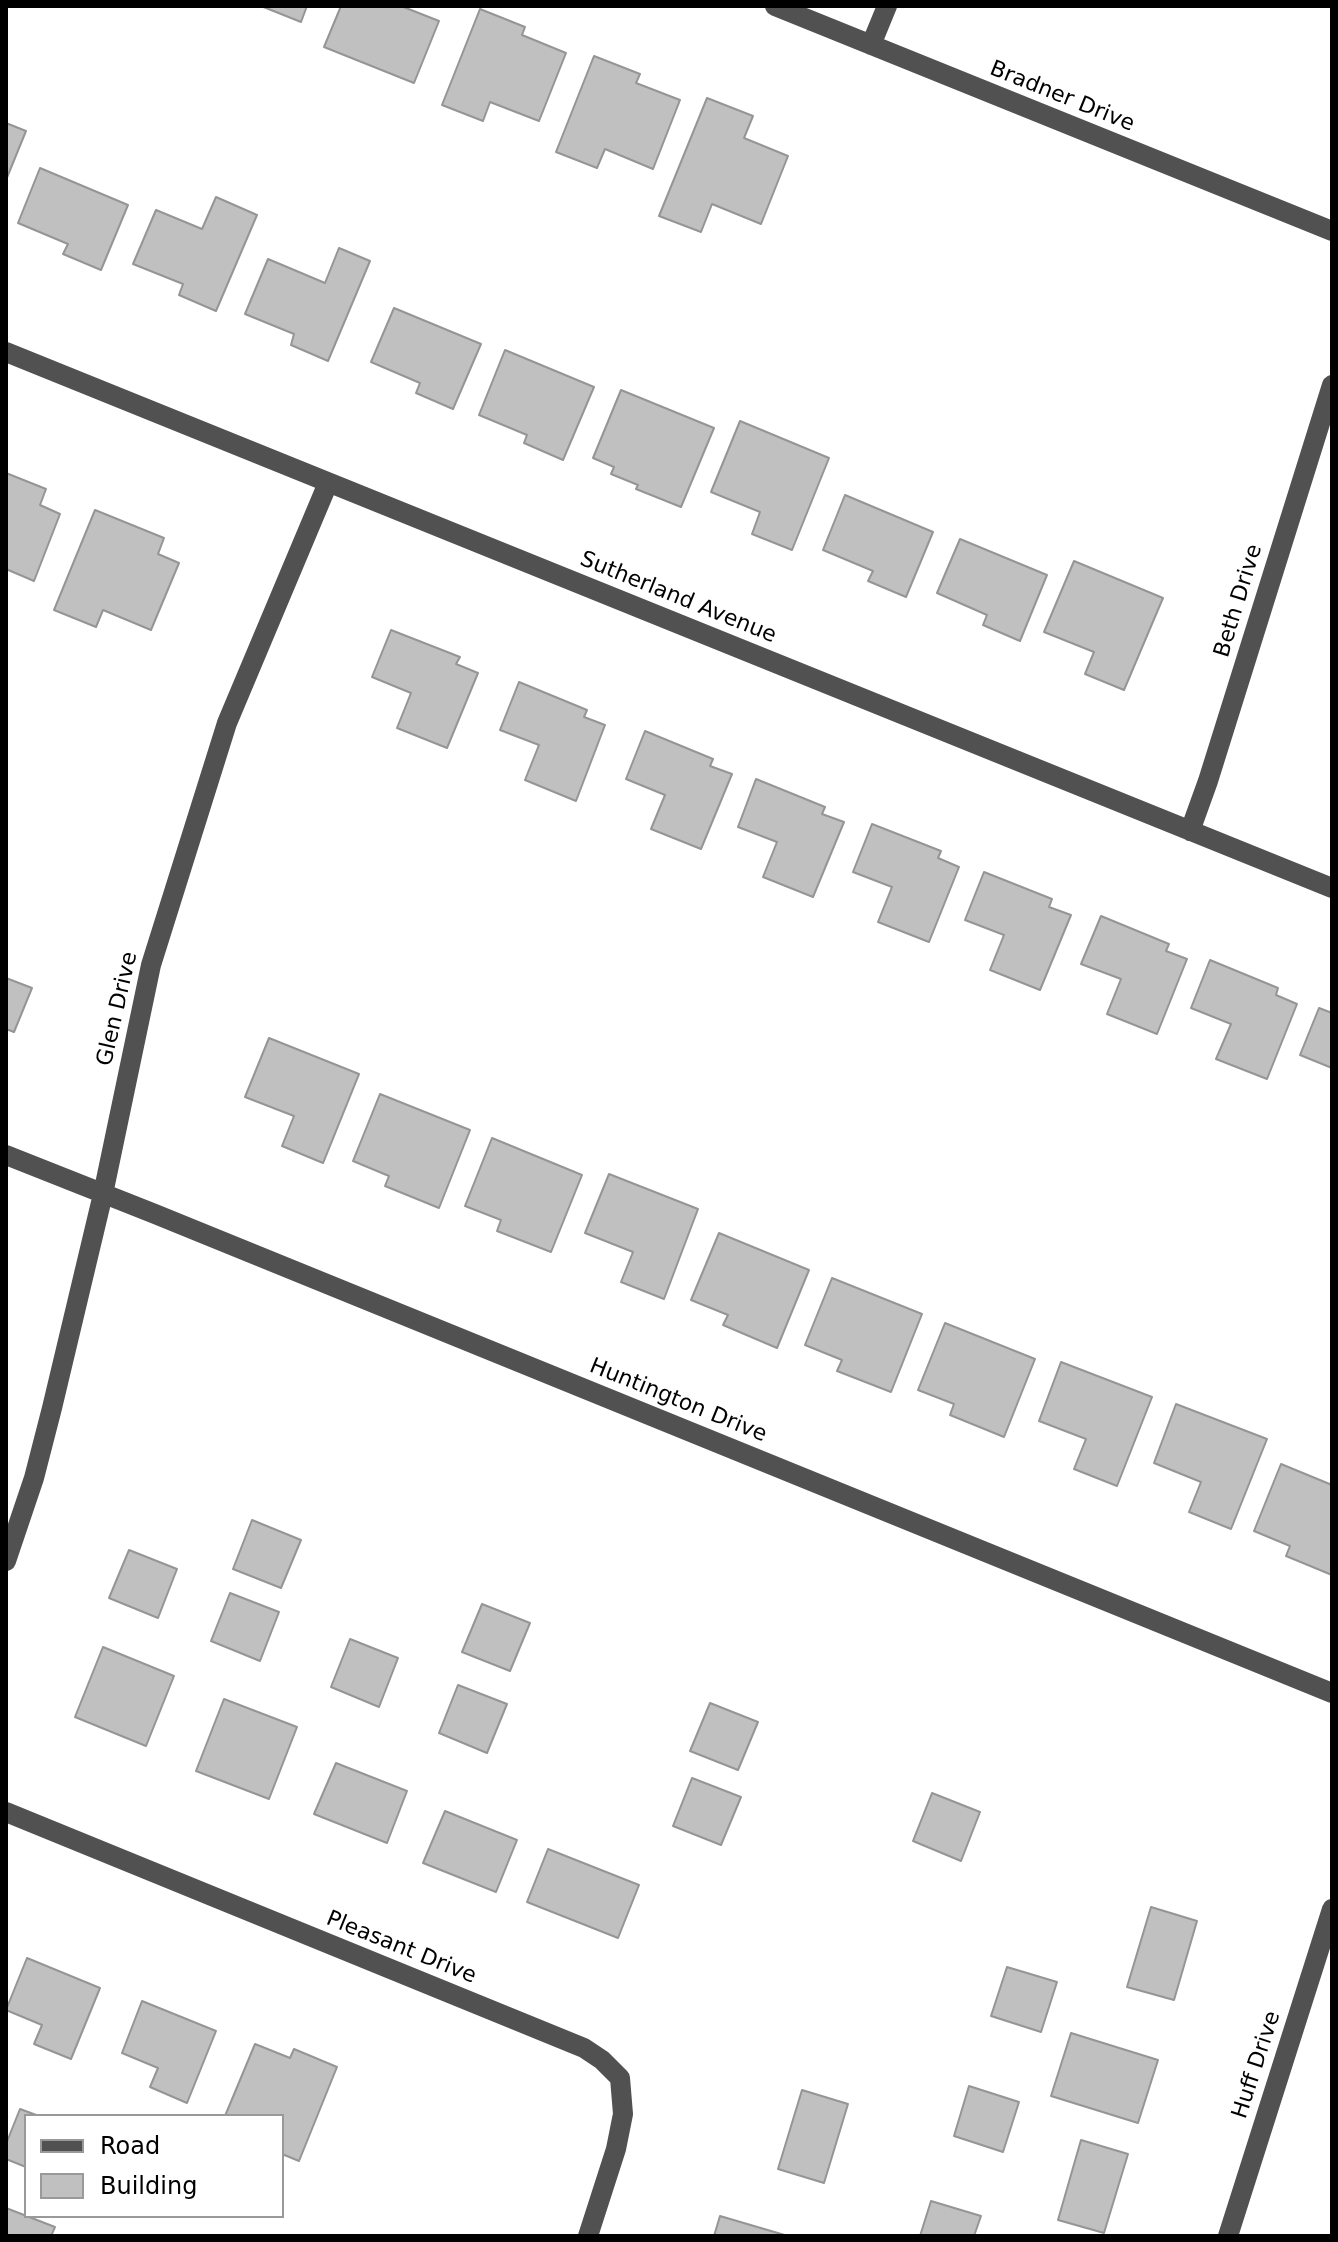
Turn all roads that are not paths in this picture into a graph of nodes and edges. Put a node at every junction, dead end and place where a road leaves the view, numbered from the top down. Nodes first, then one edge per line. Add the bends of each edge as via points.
1 (775, 6) edge
2 (887, 6) edge
3 (871, 45) junction
4 (1332, 231) edge
5 (6, 352) edge
6 (1332, 385) edge
7 (328, 483) junction
8 (1190, 831) junction
9 (1332, 888) edge
10 (6, 1155) edge
11 (103, 1194) junction
12 (6, 1561) edge
13 (1332, 1693) edge
14 (6, 1812) edge
15 (1332, 1909) edge
16 (588, 2236) edge
17 (1228, 2236) edge

1 - 3 street, Bradner Drive
2 - 3 street
3 - 4 street, Bradner Drive
5 - 7 street, Sutherland Avenue
6 - 8 street, Beth Drive
7 - 8 street, Sutherland Avenue
7 - 11 street, Glen Drive via 227,723 148,980
8 - 9 street, Sutherland Avenue
10 - 11 street, Huntington Drive
11 - 12 street, Glen Drive via 37,1464
11 - 13 street, Huntington Drive
14 - 16 street, Pleasant Drive via 570,2042 602,2060 620,2078 623,2114
15 - 17 street, Huff Drive

